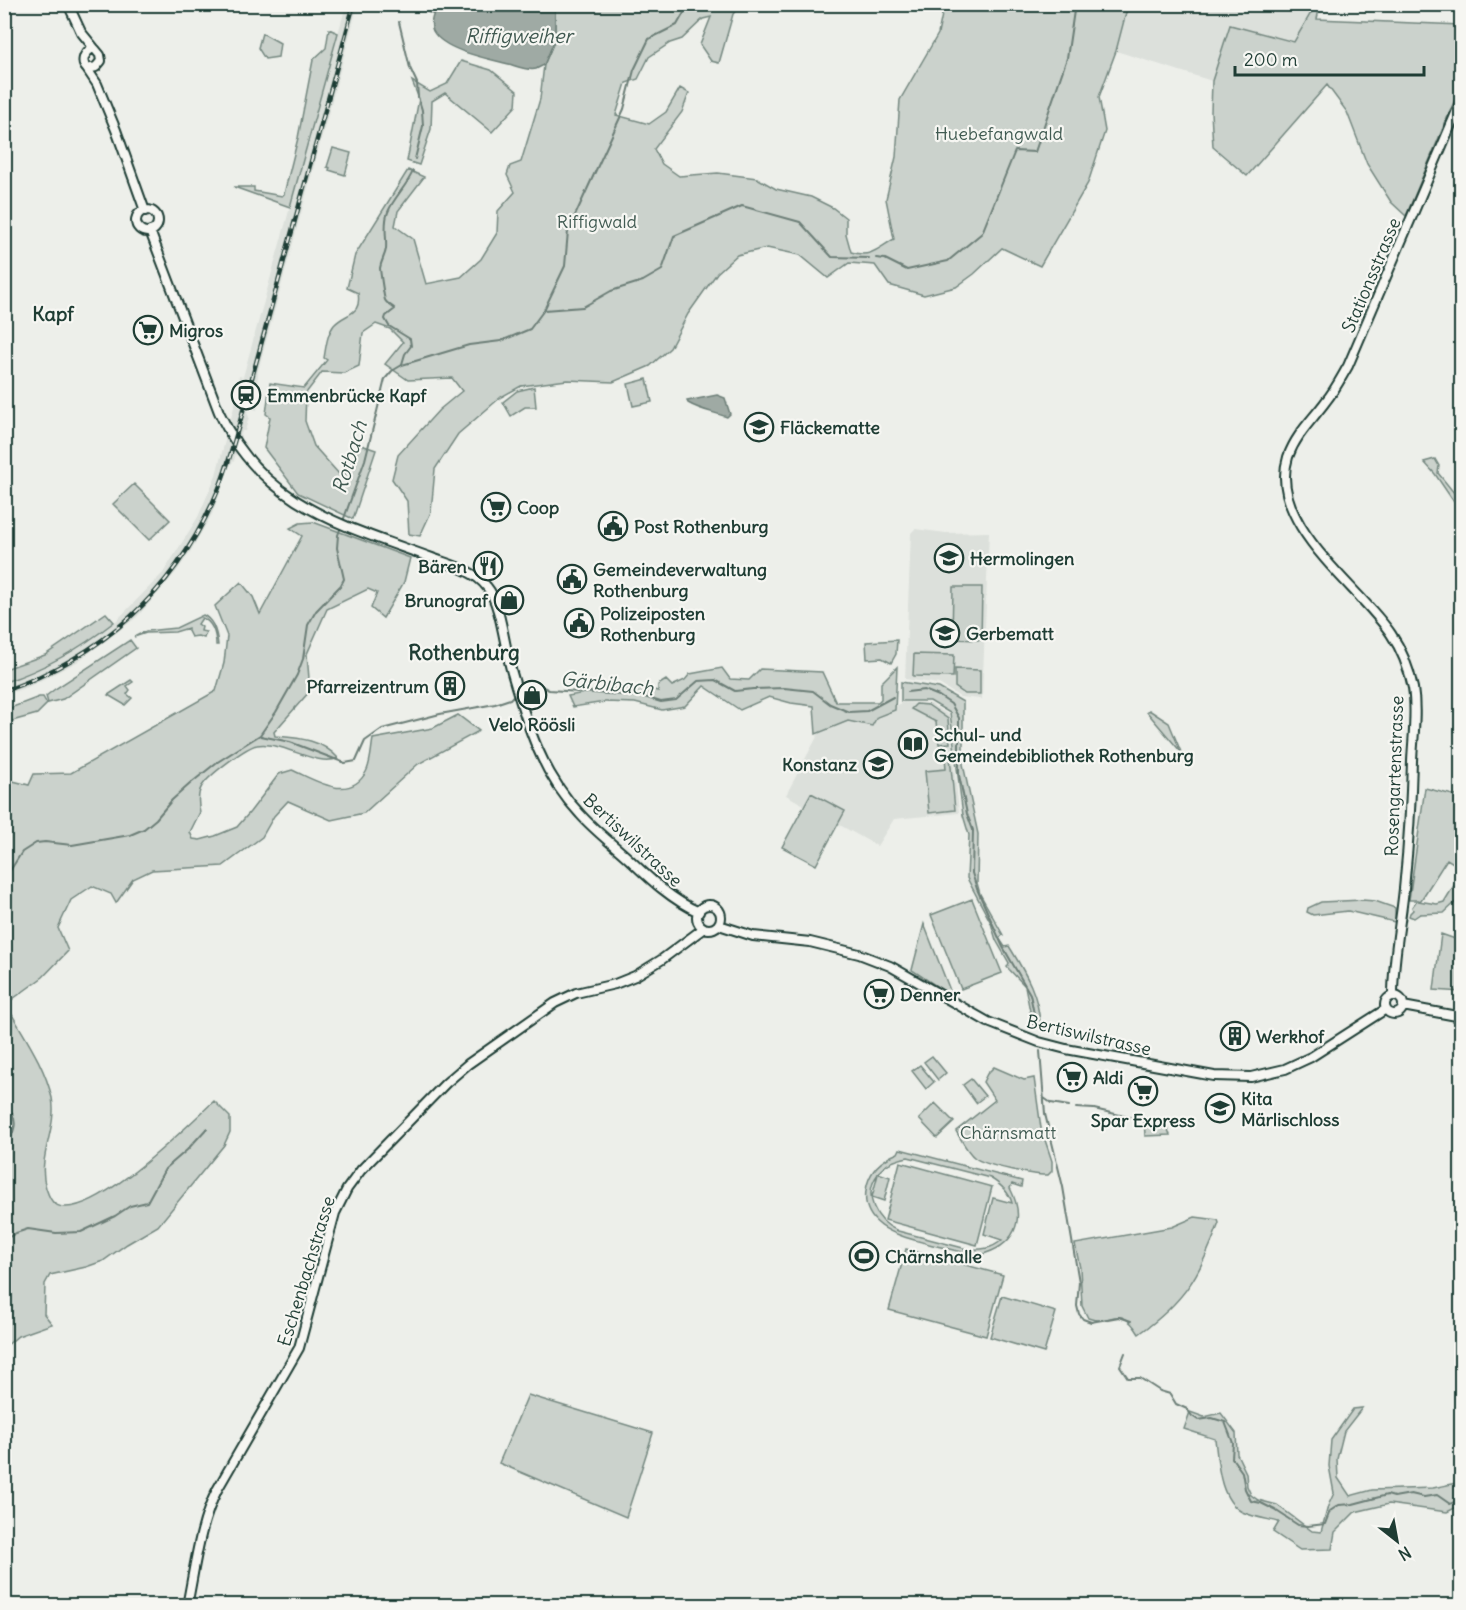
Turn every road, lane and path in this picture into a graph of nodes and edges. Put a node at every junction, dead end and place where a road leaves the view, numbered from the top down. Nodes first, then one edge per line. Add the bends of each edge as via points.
1 (68, 4) edge
2 (81, 32) junction
3 (94, 48) junction
4 (86, 54) junction
5 (92, 68) junction
6 (1461, 99) edge
7 (145, 211) junction
8 (150, 231) junction
9 (1290, 453) joint
10 (699, 912) junction
11 (719, 925) junction
12 (704, 928) junction
13 (1393, 995) junction
14 (1402, 1006) junction
15 (1386, 1010) junction
16 (1461, 1017) edge
17 (187, 1605) edge

1 - 2 main road
2 - 3 main road
2 - 4 main road
3 - 4 main road
3 - 5 main road via 101,57
4 - 5 main road via 84,63
5 - 7 main road
6 - 9 main road, Stationsstrasse via 1348,366
7 - 8 main road via 137,218 137,224
7 - 8 main road via 158,218 158,225
8 - 10 main road, Bertiswilstrasse via 209,388 231,435 261,473 310,510 467,572 488,588 524,715 554,781 575,809 661,888
9 - 13 main road, Rosengartenstrasse via 1286,483 1297,516 1331,567 1389,632 1407,664 1413,690 1407,861
10 - 11 main road, Bertiswilstrasse via 706,906 716,907 721,915
10 - 12 main road via 698,921
11 - 12 main road, Bertiswilstrasse
11 - 15 main road, Bertiswilstrasse via 753,936 810,942 859,954 890,966 988,1022 1035,1041 1214,1076 1251,1077 1285,1069
12 - 17 main road, Eschenbachstrasse via 635,976 555,1003 468,1064 361,1170 335,1213 299,1348 209,1507
13 - 14 main road via 1401,999
13 - 15 main road via 1385,1002
14 - 15 main road via 1396,1013
14 - 16 main road

